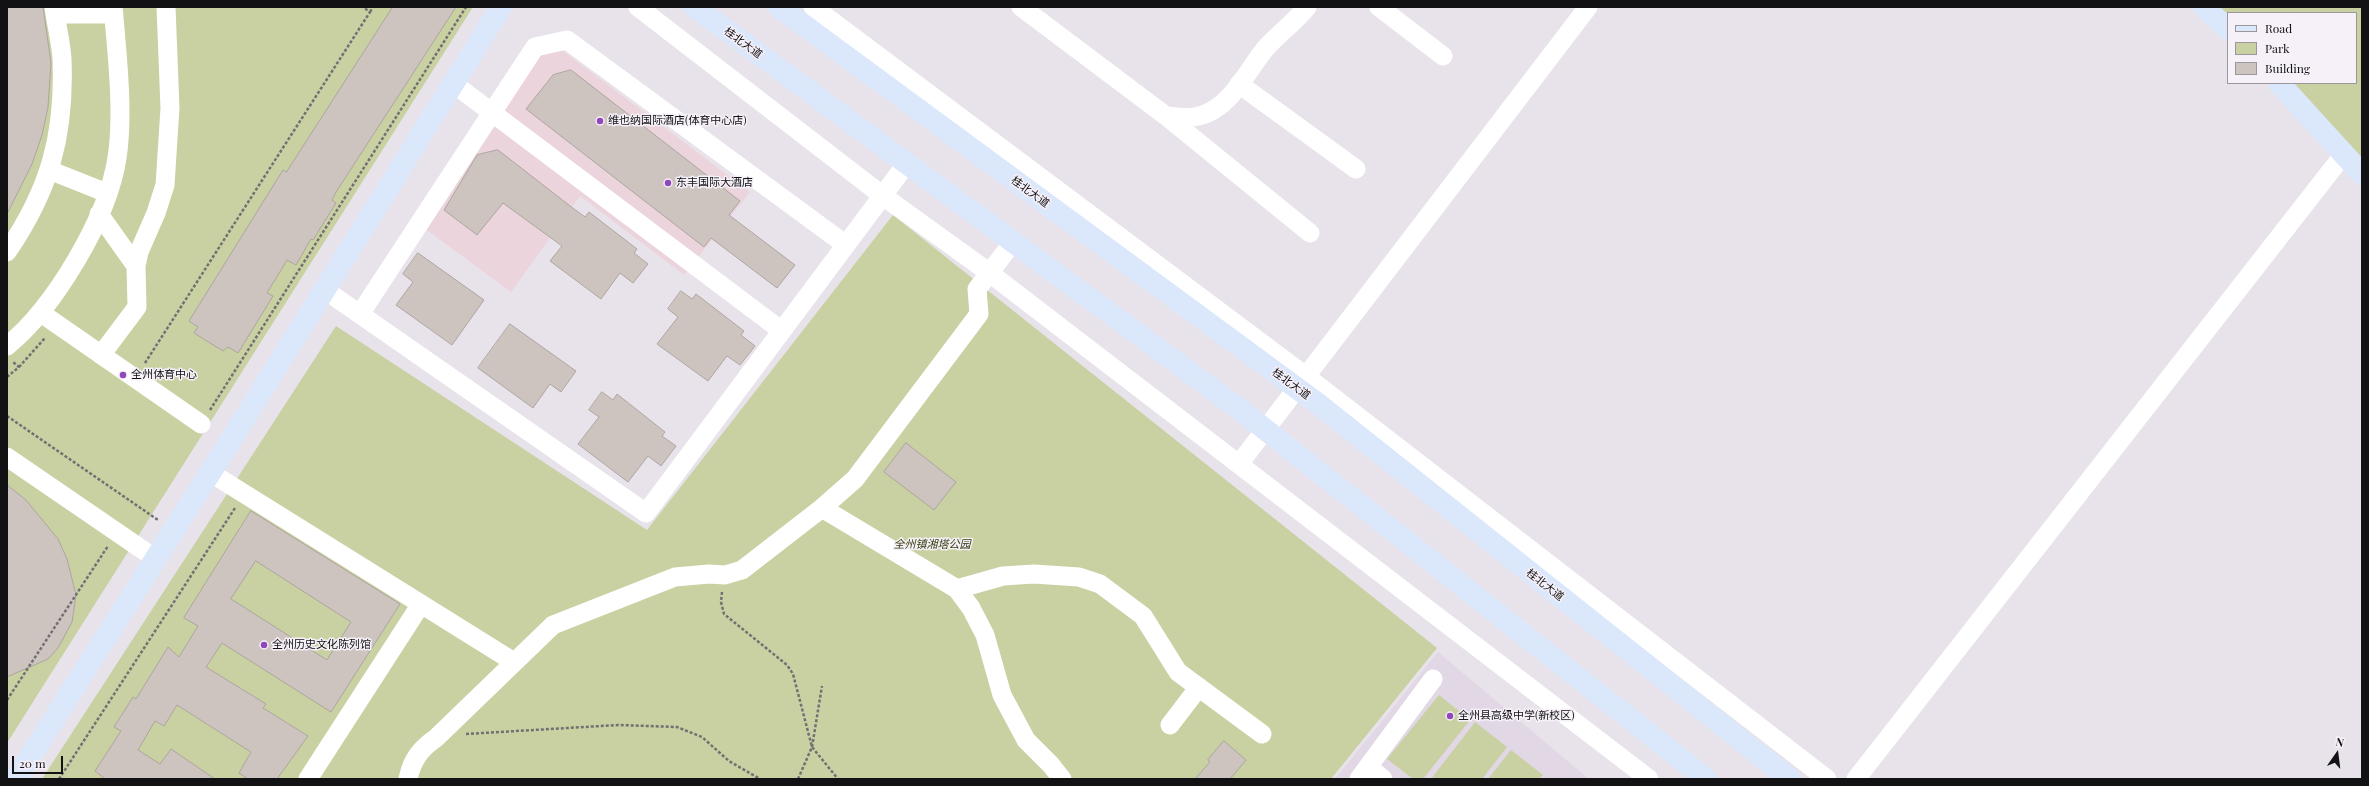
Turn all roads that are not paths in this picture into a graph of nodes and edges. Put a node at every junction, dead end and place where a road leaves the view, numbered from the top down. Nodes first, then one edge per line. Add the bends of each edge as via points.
1 (166, 7) edge
2 (501, 7) edge
3 (638, 7) edge
4 (695, 7) edge
5 (779, 7) edge
6 (813, 7) edge
7 (1021, 7) edge
8 (1307, 7) edge
9 (1379, 7) edge
10 (1588, 7) edge
11 (2204, 7) edge
12 (55, 11) edge
13 (114, 11) edge
14 (2227, 28) edge
15 (1443, 56) dead end
16 (454, 84) junction
17 (1239, 84) junction
18 (2280, 84) edge
19 (492, 113) junction
20 (1166, 116) junction
21 (2344, 154) junction
22 (907, 164) junction
23 (1356, 168) dead end
24 (49, 170) junction
25 (2362, 174) edge
26 (107, 193) junction
27 (882, 196) junction
28 (99, 214) junction
29 (1310, 233) dead end
30 (1013, 242) junction
31 (846, 245) junction
32 (7, 252) edge
33 (136, 266) junction
34 (989, 273) junction
35 (325, 290) junction
36 (41, 313) junction
37 (360, 314) junction
38 (782, 331) junction
39 (7, 346) edge
40 (101, 355) junction
41 (1303, 383) junction
42 (202, 424) road end
43 (1266, 430) junction
44 (7, 457) edge
45 (1239, 464) junction
46 (211, 473) junction
47 (822, 508) junction
48 (156, 560) junction
49 (957, 589) junction
50 (421, 604) junction
51 (514, 662) junction
52 (1432, 679) dead end
53 (1199, 688) junction
54 (1170, 725) dead end
55 (1262, 734) dead end
56 (1364, 773) edge
57 (16, 779) edge
58 (308, 779) edge
59 (408, 779) edge
60 (1062, 779) edge
61 (1383, 779) edge
62 (1649, 779) edge
63 (1706, 779) edge
64 (1790, 779) edge
65 (1827, 779) edge
66 (1856, 779) edge

1 - 33 street via 170,108 168,160 165,185
2 - 16 main road
3 - 27 street
4 - 22 main road, 桂北大道
5 - 41 main road, 桂北大道
6 - 41 street
7 - 20 street
8 - 17 street via 1266,48
9 - 15 street
10 - 41 street
11 - 14 main road
12 - 13 street
12 - 24 street via 62,58 60,124 56,151
13 - 26 street via 119,131 117,159
16 - 19 street
16 - 35 main road
17 - 20 street via 1220,105 1208,113 1187,118
17 - 23 street
18 - 21 main road
19 - 31 street via 535,47 567,40
19 - 37 street
19 - 38 street
20 - 29 street
21 - 25 main road
21 - 66 street
22 - 27 street
22 - 30 main road, 桂北大道
24 - 26 street
24 - 32 street via 27,220
26 - 28 street
27 - 31 street
27 - 34 street
28 - 33 street
28 - 36 street via 84,248
30 - 34 street
30 - 43 main road, 桂北大道
31 - 38 street
33 - 40 street via 137,307
34 - 45 street
34 - 47 street via 977,289 980,314 855,479
35 - 37 street
35 - 46 main road
36 - 39 street
36 - 40 street
37 - 38 street via 646,513
40 - 42 street
41 - 43 street
41 - 64 main road, 桂北大道
41 - 65 street
43 - 45 street
43 - 63 main road, 桂北大道
44 - 48 street
45 - 62 street
46 - 48 main road
46 - 50 street
47 - 49 street
47 - 51 street via 742,570 724,575 675,577 554,625
48 - 57 main road
49 - 53 street via 1003,576 1034,574 1079,577 1100,584 1143,616 1178,672
49 - 60 street via 985,634 1002,696 1026,740
50 - 51 street
50 - 58 street
51 - 59 street via 439,735 422,748 416,755
52 - 56 street
53 - 54 street
53 - 55 street
56 - 61 street

